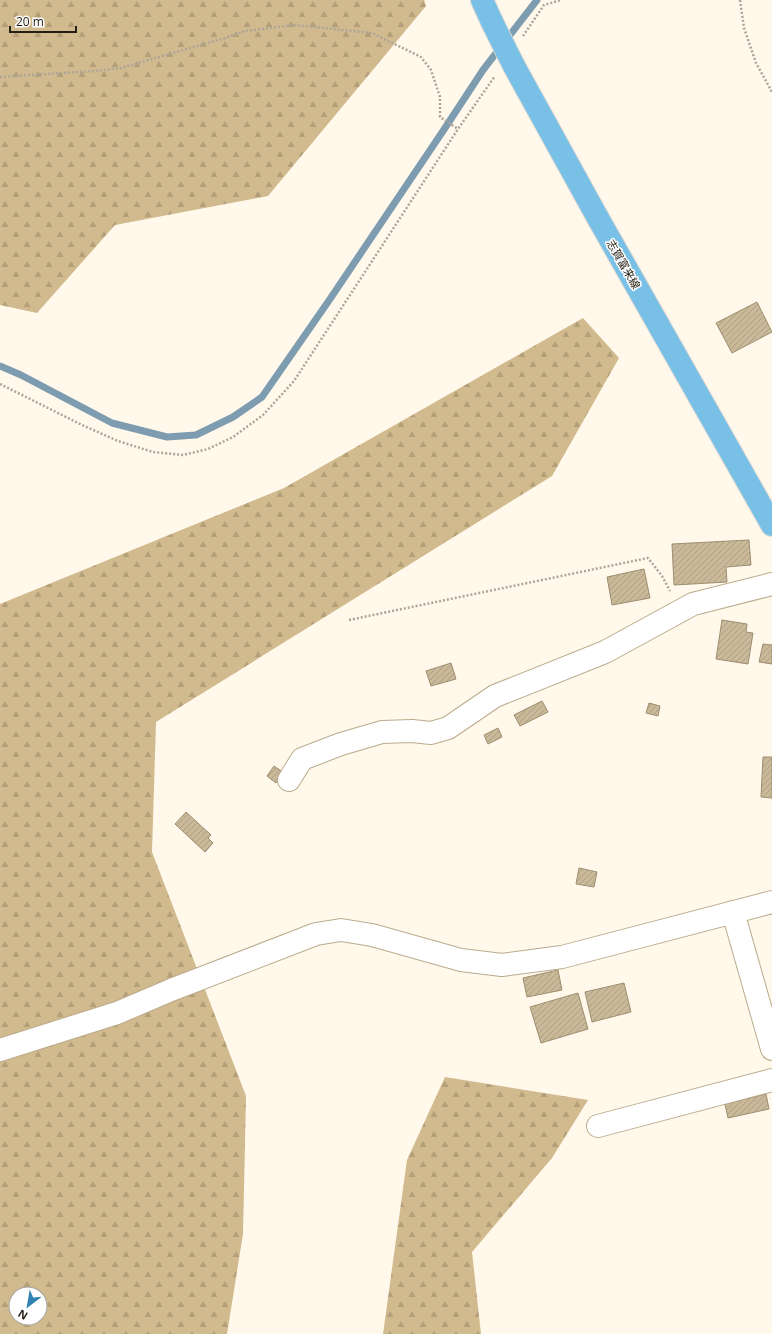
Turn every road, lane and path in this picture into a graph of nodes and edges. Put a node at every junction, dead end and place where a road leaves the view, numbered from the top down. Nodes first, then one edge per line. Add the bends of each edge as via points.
1 (482, 0) edge
2 (561, 0) edge
3 (740, 0) edge
4 (521, 37) dead end
5 (506, 68) junction
6 (0, 77) edge
7 (772, 92) edge
8 (458, 129) junction
9 (0, 384) edge
10 (772, 525) edge
11 (772, 584) edge
12 (679, 611) junction
13 (349, 620) dead end
14 (289, 780) dead end
15 (772, 902) edge
16 (733, 912) junction
17 (772, 1049) edge
18 (0, 1050) edge
19 (772, 1080) edge
20 (598, 1126) dead end

1 - 5 main road, 志賀富来線, bridge via 492,22
2 - 4 path via 544,4
3 - 7 path via 744,28 756,63
5 - 8 path
5 - 10 main road, 志賀富来線 via 599,220
6 - 8 path via 121,68 245,31 296,25 372,32 421,56 431,70 440,97 440,117
8 - 9 path via 294,381 263,415 233,437 208,449 183,455 153,452 118,442
11 - 12 street via 693,604
12 - 13 path via 662,576 648,558
12 - 14 street via 605,652 495,696 448,728 431,733 382,732 341,744 302,759
15 - 16 street
16 - 17 street
16 - 18 street via 562,957 502,965 461,960 372,934 341,930 316,934 117,1013
19 - 20 street

